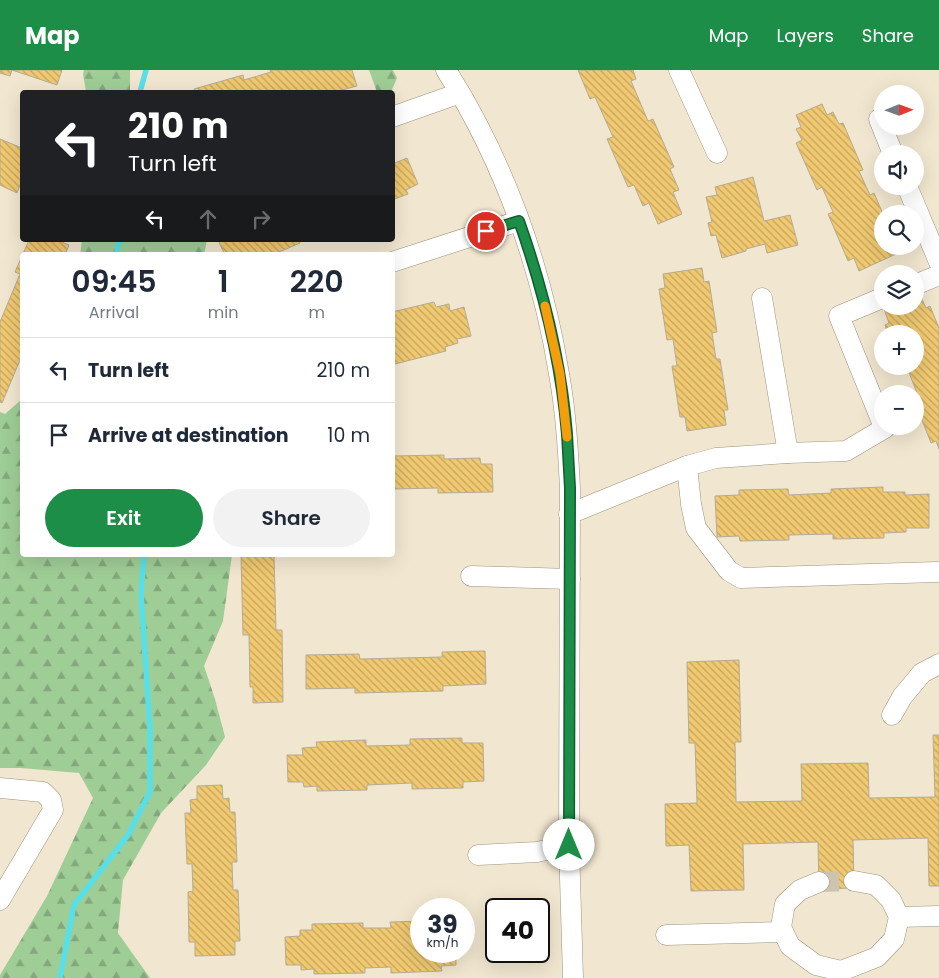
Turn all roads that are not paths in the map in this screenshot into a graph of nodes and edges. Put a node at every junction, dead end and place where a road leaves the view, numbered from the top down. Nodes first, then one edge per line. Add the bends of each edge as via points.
1 (447, 70) edge
2 (679, 70) edge
3 (460, 93) junction
4 (395, 116) edge
5 (717, 153) dead end
6 (911, 195) edge
7 (519, 221) junction
8 (395, 261) edge
9 (939, 262) edge
10 (939, 275) edge
11 (924, 281) edge
12 (762, 298) dead end
13 (874, 301) edge
14 (874, 402) edge
15 (874, 434) edge
16 (788, 453) junction
17 (687, 466) junction
18 (569, 514) junction
19 (937, 572) dead end
20 (471, 576) dead end
21 (570, 579) junction
22 (939, 664) edge
23 (892, 716) dead end
24 (0, 788) edge
25 (569, 845) junction
26 (478, 855) dead end
27 (854, 881) tunnel mouth
28 (819, 882) tunnel mouth
29 (0, 900) edge
30 (899, 916) junction
31 (939, 916) edge
32 (783, 932) junction
33 (666, 935) dead end
34 (841, 974) edge
35 (573, 978) edge

1 - 3 street
2 - 5 street
3 - 4 street
3 - 7 street via 484,138
6 - 9 street
7 - 8 street
7 - 18 street via 546,307 560,374 567,433
10 - 11 street
12 - 16 street
13 - 14 street via 839,316
15 - 16 street via 846,451
16 - 17 street via 716,458
17 - 18 street
17 - 19 street via 696,528 729,571 742,578
18 - 21 street
20 - 21 street
21 - 25 street
22 - 23 street via 922,673 902,697
24 - 29 street via 43,792 51,800 52,810
25 - 26 street via 536,852
25 - 35 street
27 - 30 street via 876,885 891,900
28 - 32 street via 800,890 785,904
30 - 31 street
30 - 34 street via 894,939 877,957
32 - 33 street
32 - 34 street via 790,946 816,965

